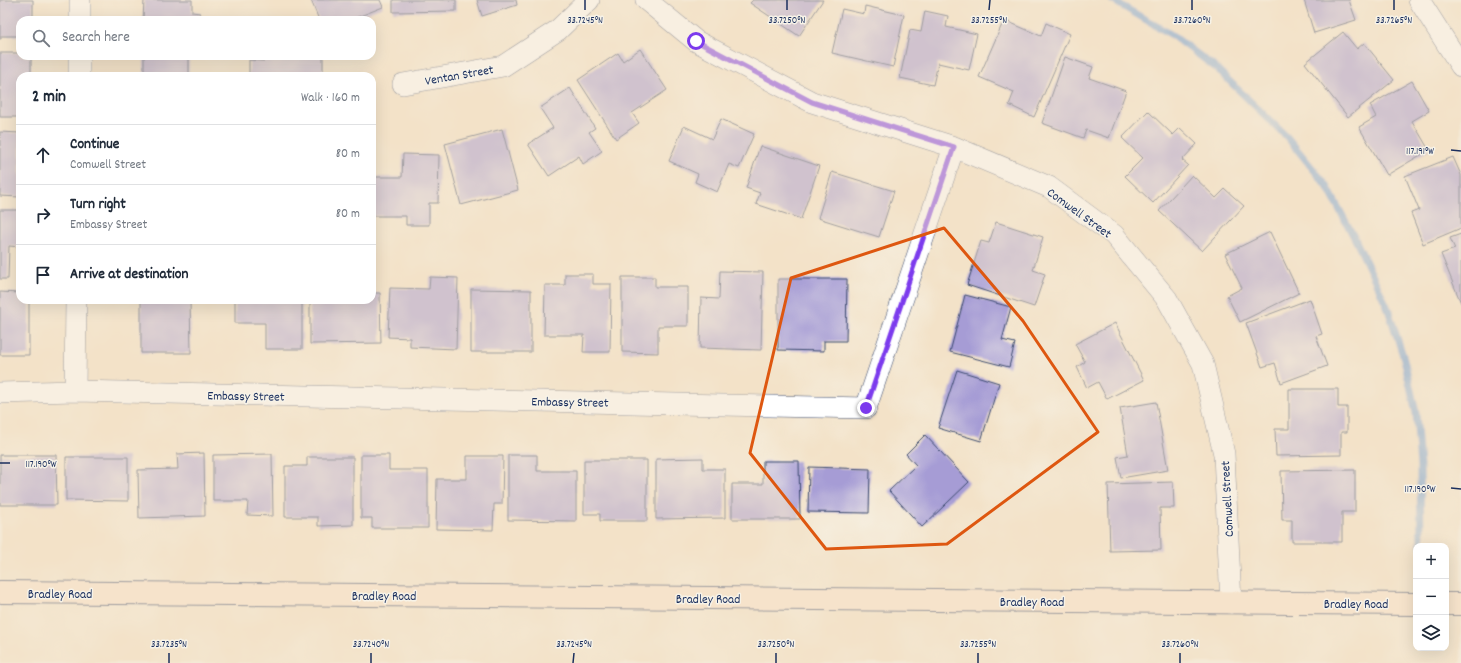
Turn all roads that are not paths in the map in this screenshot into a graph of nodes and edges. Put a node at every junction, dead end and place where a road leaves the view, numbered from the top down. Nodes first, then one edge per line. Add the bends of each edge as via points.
1 (80, 0) edge
2 (589, 0) edge
3 (646, 0) edge
4 (1419, 0) edge
5 (80, 16) edge
6 (79, 60) edge
7 (1461, 66) edge
8 (79, 72) edge
9 (403, 84) dead end
10 (954, 147) junction
11 (76, 304) edge
12 (75, 391) junction
13 (0, 392) edge
14 (0, 592) edge
15 (1231, 603) junction
16 (1413, 604) edge
17 (1449, 604) edge
18 (1461, 604) edge

1 - 5 street
2 - 9 street, Ventan Street via 558,30 503,66
3 - 10 street, Comwell Street via 696,41 812,102
4 - 7 street
6 - 8 street
10 - 12 street, Embassy Street via 866,408
10 - 15 street, Comwell Street via 1049,187 1114,236 1167,299 1203,364 1224,454
11 - 12 street
12 - 13 street, Embassy Street
14 - 15 street, Bradley Road
15 - 16 street, Bradley Road
17 - 18 street

